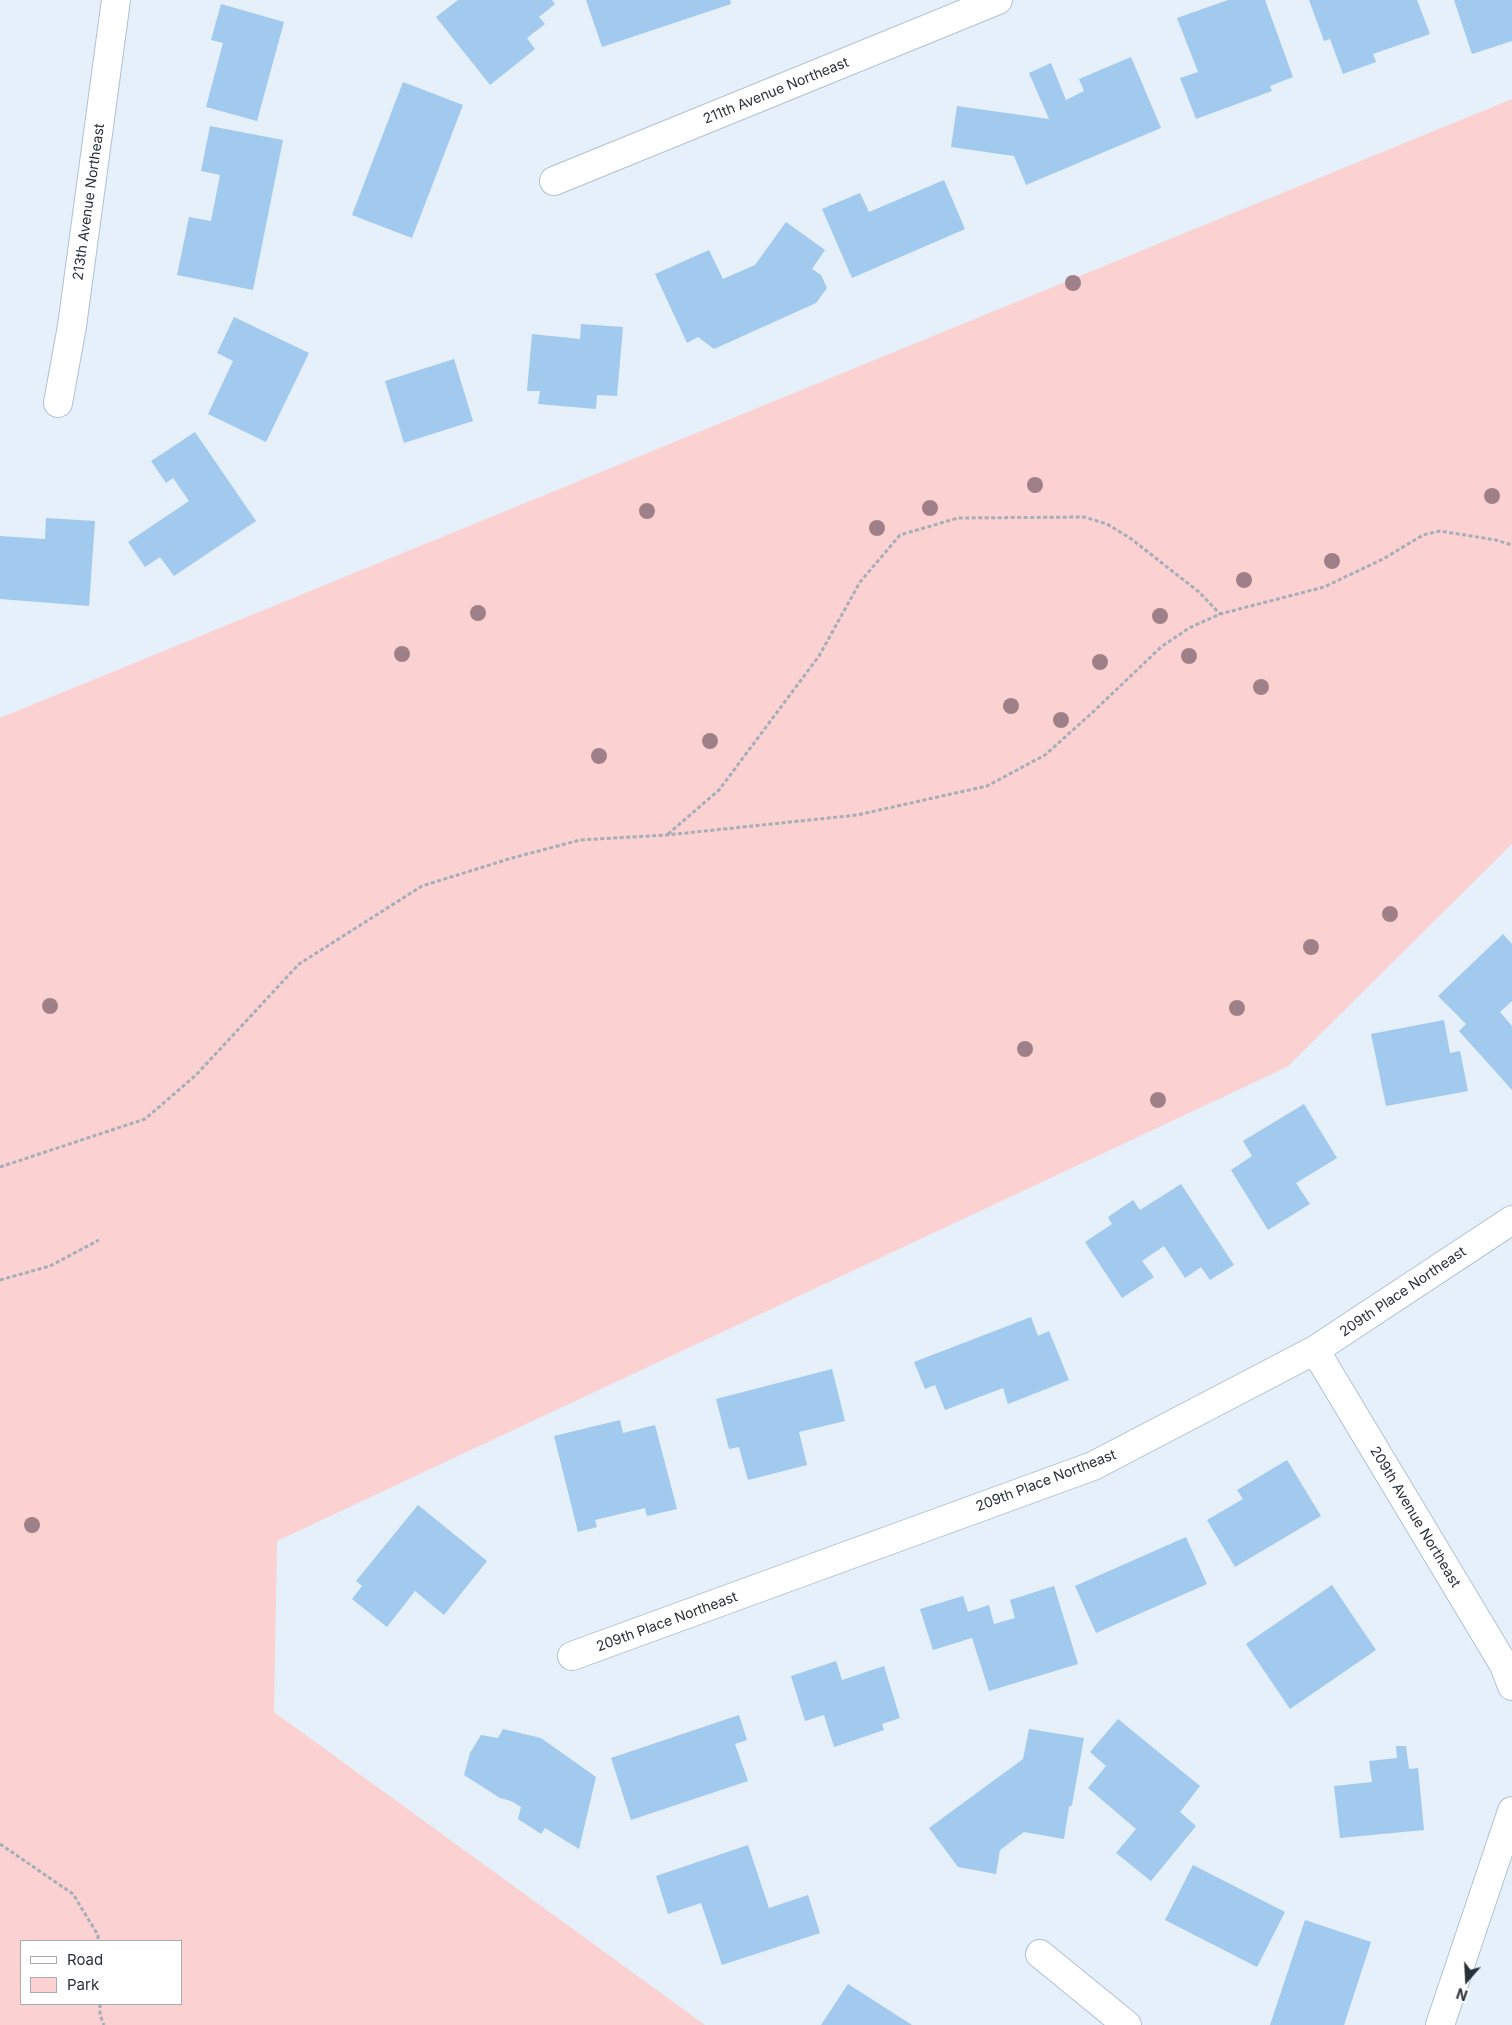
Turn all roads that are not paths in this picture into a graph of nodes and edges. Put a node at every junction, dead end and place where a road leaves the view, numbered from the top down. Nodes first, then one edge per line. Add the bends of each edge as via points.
1 (116, 0) edge
2 (998, 0) edge
3 (554, 181) dead end
4 (58, 403) dead end
5 (1512, 1220) edge
6 (1315, 1350) junction
7 (572, 1656) dead end
8 (1512, 1686) edge
9 (1512, 1811) edge
10 (1040, 1954) dead end
11 (1127, 2025) edge
12 (1440, 2025) edge

1 - 4 street, 213th Avenue Northeast
2 - 3 street, 211th Avenue Northeast
5 - 6 street, 209th Place Northeast
6 - 7 street, 209th Place Northeast via 1093,1466
6 - 8 street, 209th Avenue Northeast via 1504,1665
9 - 12 street
10 - 11 street

